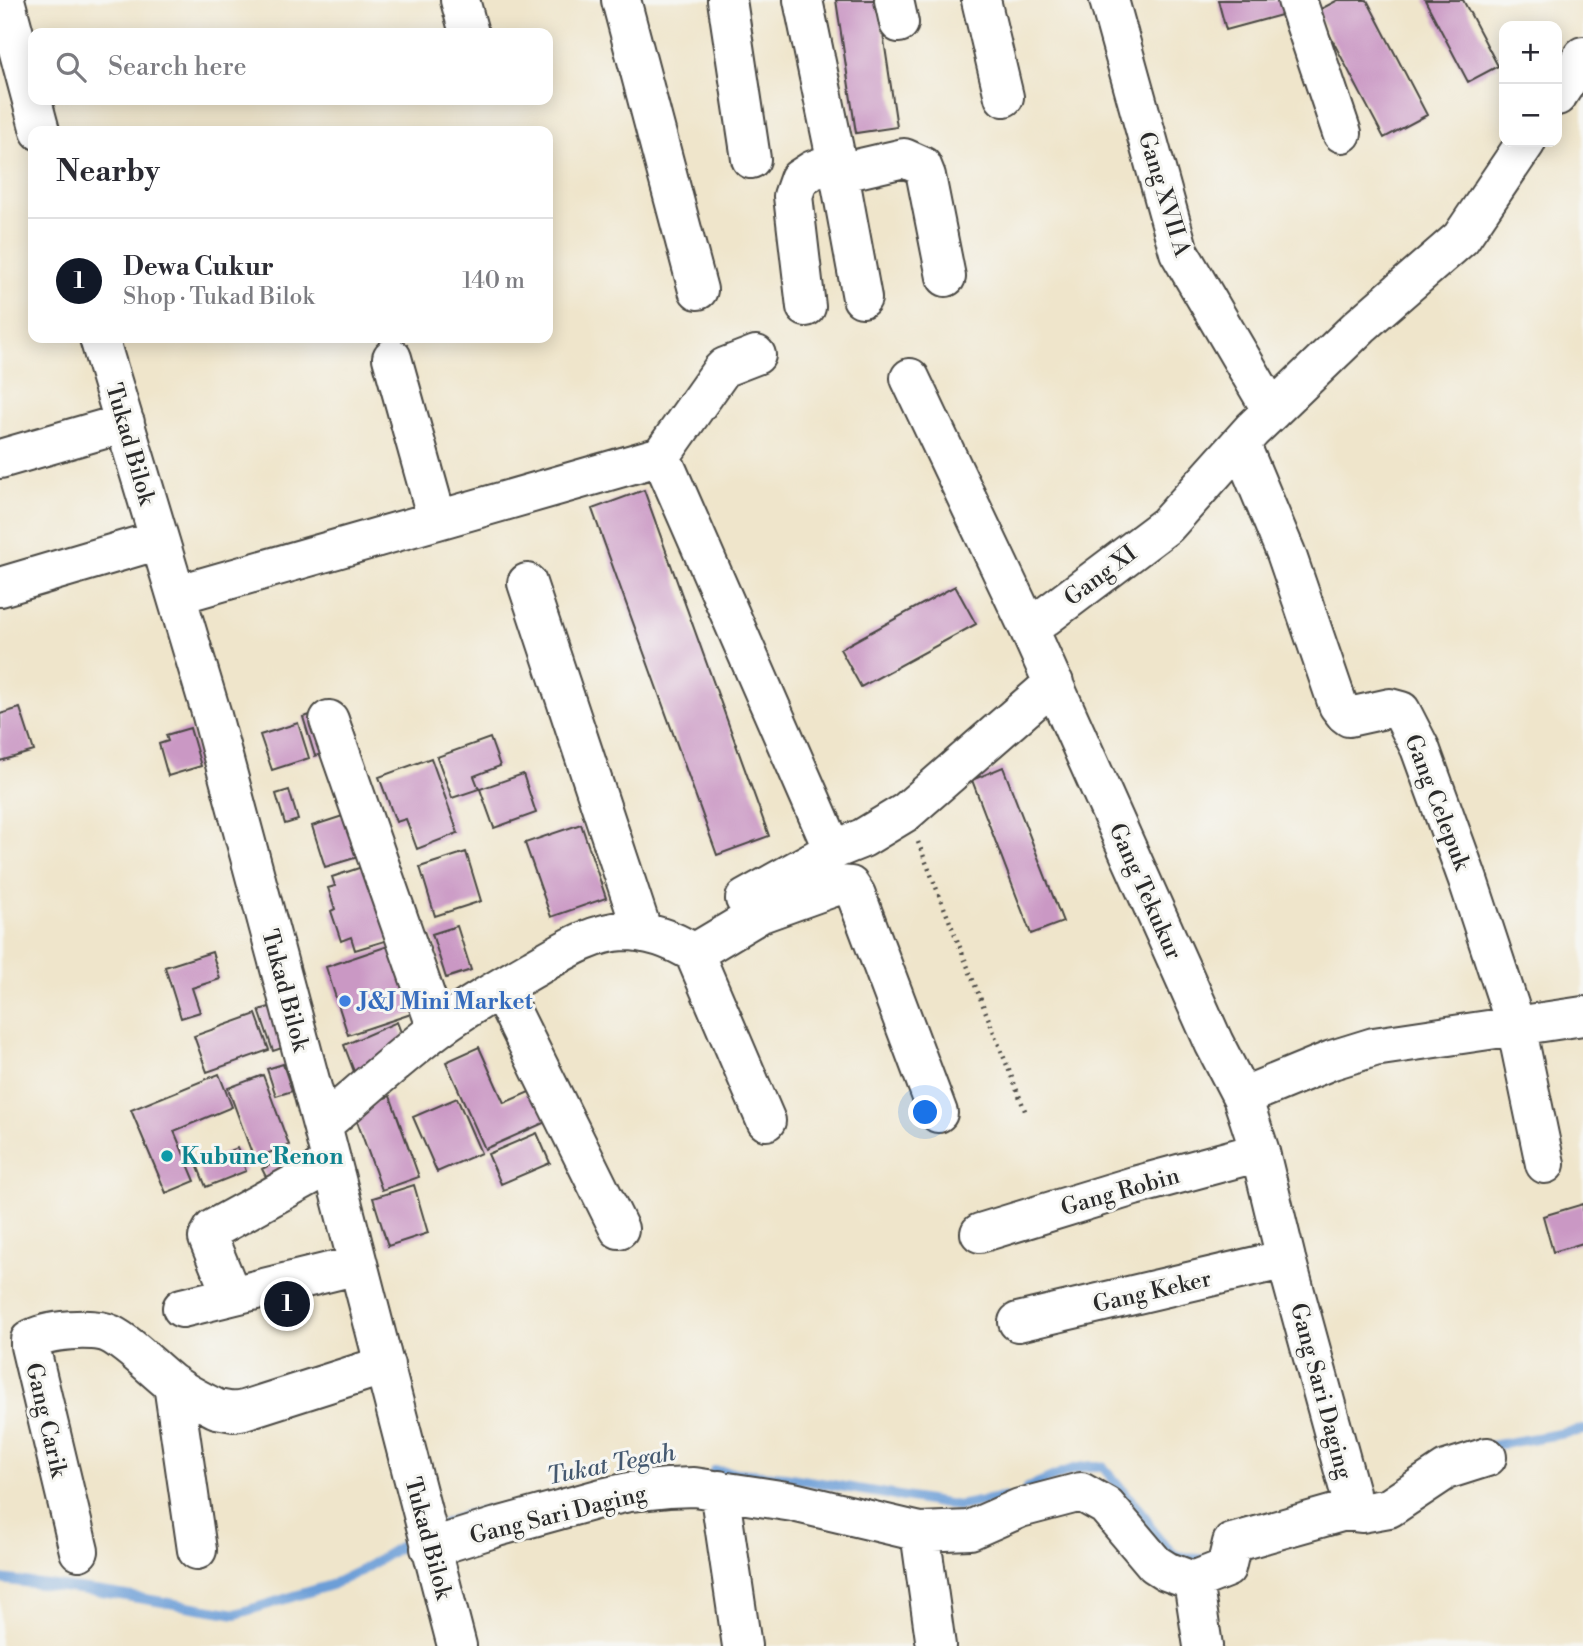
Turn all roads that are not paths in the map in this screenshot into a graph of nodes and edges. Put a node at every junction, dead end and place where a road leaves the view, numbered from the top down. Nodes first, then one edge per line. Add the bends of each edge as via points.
1 (5, 0) edge
2 (460, 0) edge
3 (621, 0) edge
4 (727, 0) edge
5 (803, 0) edge
6 (981, 0) edge
7 (1109, 0) edge
8 (1297, 0) edge
9 (468, 28) edge
10 (1583, 57) edge
11 (28, 86) edge
12 (1562, 88) edge
13 (1004, 97) dead end
14 (33, 105) edge
15 (39, 126) edge
16 (1342, 133) dead end
17 (1523, 147) edge
18 (751, 159) dead end
19 (836, 160) junction
20 (946, 277) dead end
21 (698, 290) dead end
22 (862, 298) dead end
23 (806, 307) dead end
24 (101, 343) edge
25 (756, 355) dead end
26 (392, 358) dead end
27 (910, 379) dead end
28 (1272, 411) junction
29 (125, 423) junction
30 (1241, 445) junction
31 (661, 456) junction
32 (0, 459) edge
33 (437, 519) junction
34 (159, 540) junction
35 (527, 583) dead end
36 (0, 587) edge
37 (176, 595) junction
38 (1029, 629) junction
39 (1054, 683) junction
40 (329, 719) dead end
41 (833, 850) junction
42 (670, 942) junction
43 (500, 988) junction
44 (1583, 1016) edge
45 (1516, 1026) junction
46 (437, 1029) junction
47 (1242, 1097) junction
48 (938, 1113) dead end
49 (766, 1121) dead end
50 (322, 1125) junction
51 (1260, 1152) junction
52 (331, 1164) junction
53 (1545, 1164) dead end
54 (619, 1228) dead end
55 (981, 1233) dead end
56 (1286, 1259) junction
57 (358, 1265) junction
58 (226, 1282) dead end
59 (182, 1308) dead end
60 (1018, 1322) dead end
61 (385, 1365) junction
62 (173, 1384) junction
63 (1487, 1457) dead end
64 (719, 1490) junction
65 (1345, 1511) junction
66 (426, 1531) junction
67 (920, 1532) junction
68 (197, 1550) dead end
69 (79, 1551) dead end
70 (1193, 1581) junction
71 (457, 1646) edge
72 (742, 1646) edge
73 (936, 1646) edge
74 (1203, 1646) edge

1 - 11 street
2 - 9 street
3 - 21 street
4 - 18 street
5 - 19 street
6 - 13 street
7 - 28 street, Gang XVII A via 1179,252
8 - 16 street
10 - 12 street
14 - 15 street
17 - 28 street, Gang XI via 1461,238
19 - 20 street via 904,158 922,166
19 - 22 street
19 - 23 street via 799,179 793,196
24 - 29 street, Tukad Bilok
25 - 31 street via 721,371
26 - 33 street
27 - 38 street
28 - 30 street, Gang XI
29 - 32 street
29 - 34 street, Tukad Bilok
30 - 38 street, Gang XI via 1167,525
30 - 45 street, Gang Celepuk via 1286,553 1338,705 1349,716 1390,708 1401,711 1420,748
31 - 33 street
31 - 41 street
33 - 37 street
34 - 36 street
34 - 37 street, Tukad Bilok
35 - 42 street
37 - 50 street, Tukad Bilok
38 - 39 street
39 - 41 street via 906,812
39 - 47 street, Gang Tekukur
40 - 46 street
41 - 42 street
42 - 43 street via 622,931 598,936
42 - 48 street via 839,885 850,886
42 - 49 street
43 - 46 street
43 - 54 street
44 - 45 street
45 - 47 street via 1374,1047
45 - 53 street
46 - 50 street
47 - 51 street, Gang Sari Daging
50 - 52 street, Tukad Bilok
51 - 55 street, Gang Robin
51 - 56 street, Gang Sari Daging
52 - 57 street, Tukad Bilok
52 - 58 street via 213,1228 208,1238
56 - 60 street, Gang Keker
56 - 65 street, Gang Sari Daging via 1350,1493
57 - 59 street
57 - 61 street, Tukad Bilok
61 - 62 street, Gang Carik via 234,1412 217,1409
61 - 66 street, Tukad Bilok
62 - 68 street
62 - 69 street, Gang Carik via 104,1332 72,1330 30,1340
63 - 65 street via 1446,1469 1389,1508
64 - 66 street, Gang Sari Daging via 694,1487 629,1492 497,1527
64 - 67 street, Gang Sari Daging
64 - 72 street
65 - 70 street, Gang Sari Daging via 1232,1542 1226,1568
66 - 71 street, Tukad Bilok
67 - 70 street, Gang Sari Daging via 970,1530 1020,1508 1082,1492 1105,1506 1155,1564
67 - 73 street
70 - 74 street

